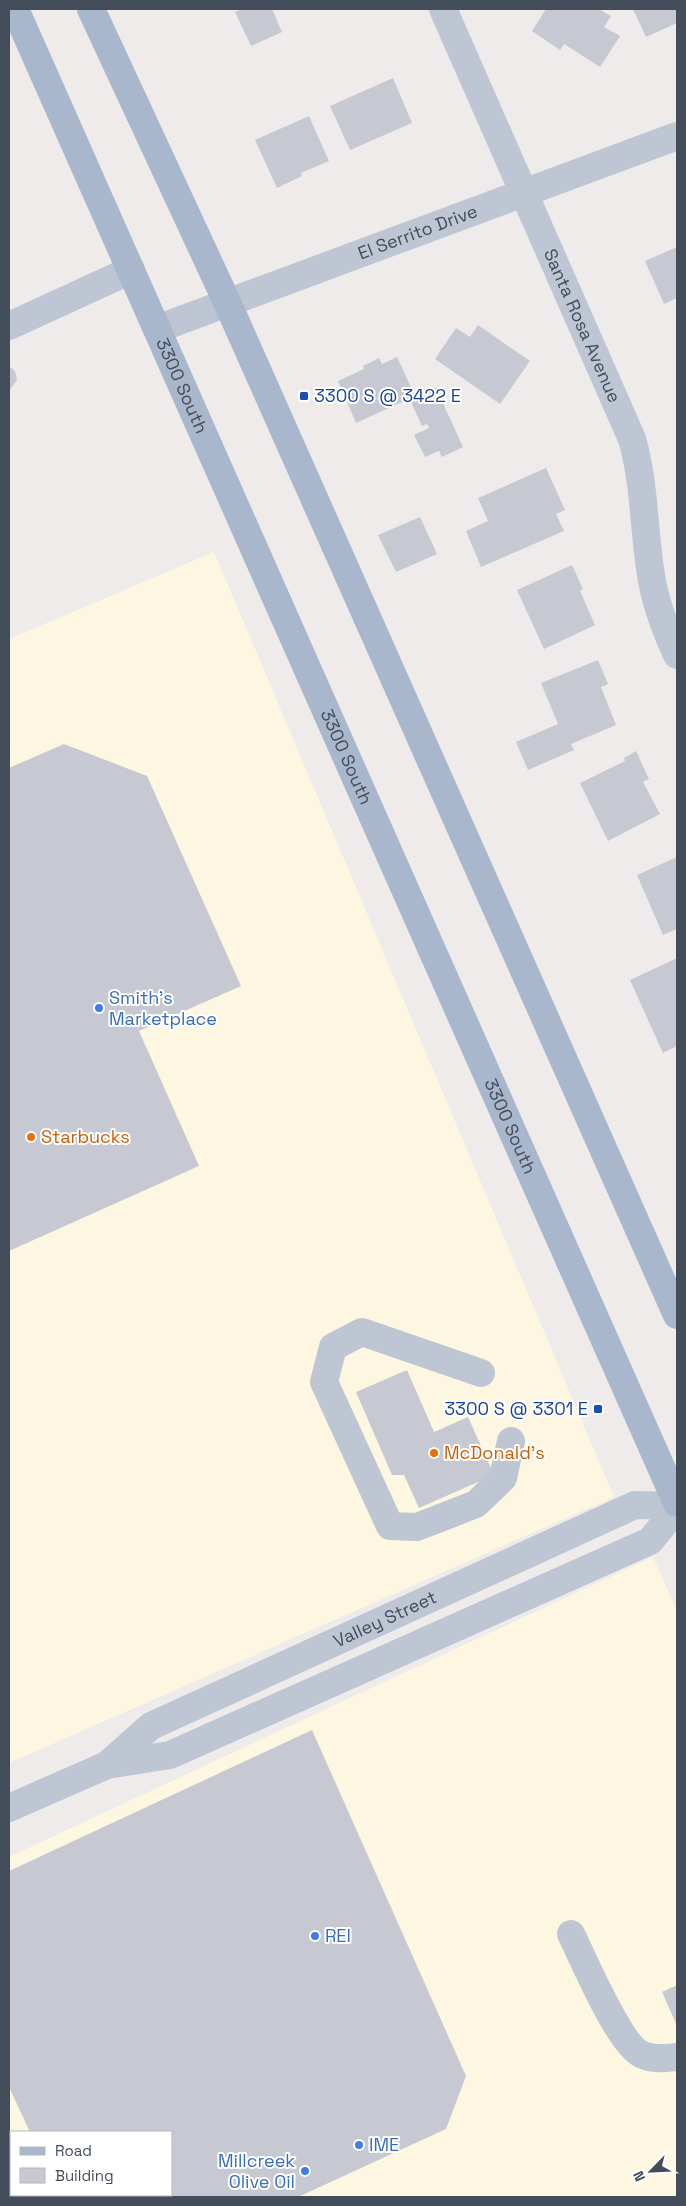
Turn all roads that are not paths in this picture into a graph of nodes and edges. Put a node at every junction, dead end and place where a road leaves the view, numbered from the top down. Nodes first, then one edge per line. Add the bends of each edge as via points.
1 (15, 9) edge
2 (91, 9) edge
3 (443, 9) edge
4 (677, 136) edge
5 (524, 192) junction
6 (130, 270) junction
7 (227, 302) junction
8 (9, 326) edge
9 (157, 328) junction
10 (677, 655) edge
11 (677, 1315) edge
12 (481, 1373) dead end
13 (512, 1441) dead end
14 (677, 1506) edge
15 (107, 1765) junction
16 (9, 1808) edge
17 (572, 1934) dead end
18 (677, 2057) edge

1 - 6 main road, 3300 South
2 - 7 main road
3 - 5 street, Santa Rosa Avenue
4 - 5 street, El Serrito Drive
5 - 7 street, El Serrito Drive
5 - 10 street, Santa Rosa Avenue via 632,439 643,491 653,586
6 - 8 street
6 - 9 main road, 3300 South
7 - 9 street, El Serrito Drive
7 - 11 main road
9 - 14 main road, 3300 South
12 - 13 street via 362,1332 333,1347 324,1382 390,1526 417,1527 476,1504 503,1478
14 - 15 street, Valley Street via 634,1505 151,1726
14 - 15 street, Valley Street via 650,1541 170,1755
15 - 16 street, Valley Street
17 - 18 street via 617,2029 641,2055 659,2059

